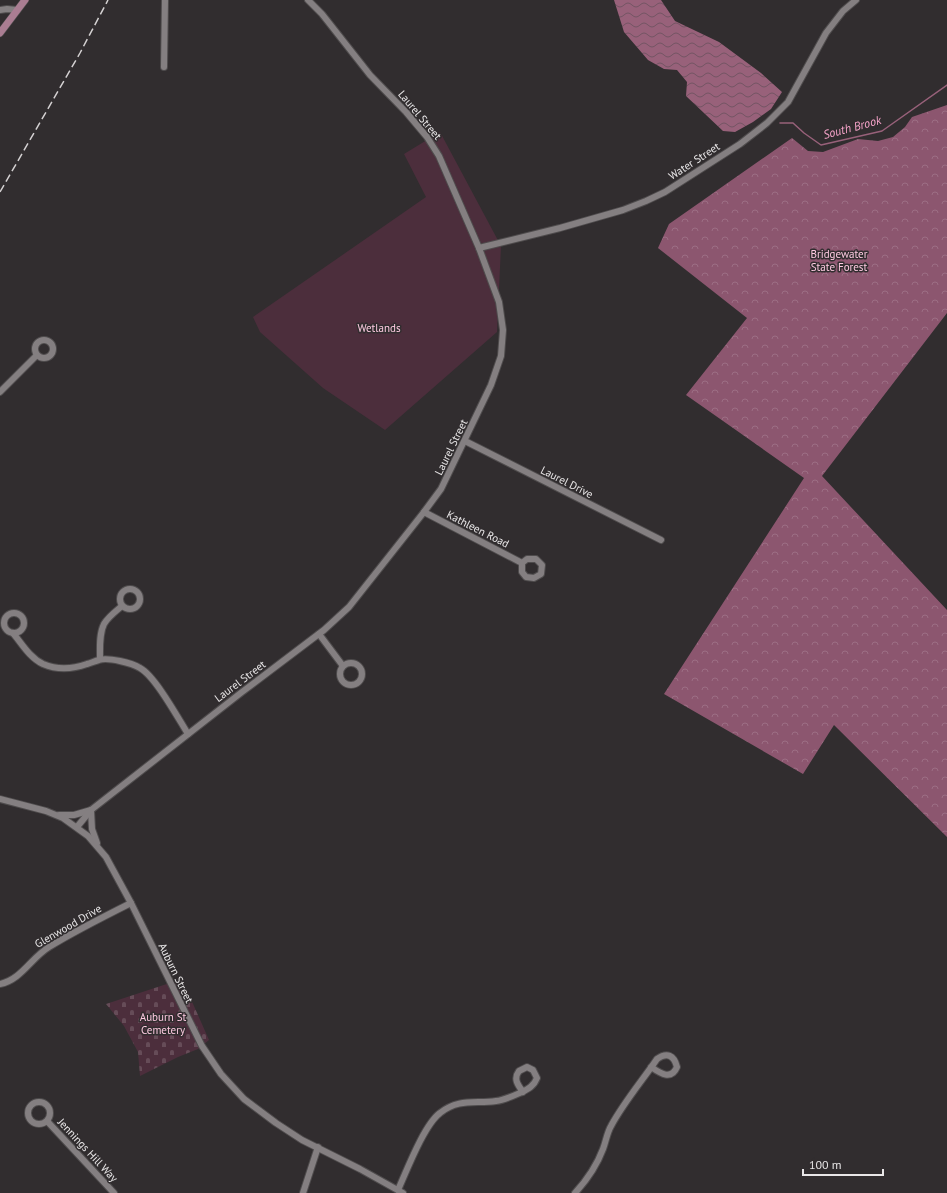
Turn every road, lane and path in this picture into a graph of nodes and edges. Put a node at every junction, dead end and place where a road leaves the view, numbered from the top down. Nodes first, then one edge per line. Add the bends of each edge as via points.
1 (25, 0) edge
2 (165, 0) edge
3 (308, 0) edge
4 (856, 0) edge
5 (0, 10) edge
6 (17, 10) junction
7 (0, 33) edge
8 (164, 67) dead end
9 (479, 248) junction
10 (37, 355) dead end
11 (0, 392) edge
12 (465, 441) junction
13 (424, 512) junction
14 (661, 540) dead end
15 (522, 563) dead end
16 (122, 606) dead end
17 (13, 633) dead end
18 (319, 634) junction
19 (100, 659) junction
20 (343, 666) dead end
21 (188, 734) junction
22 (0, 799) edge
23 (91, 810) junction
24 (55, 815) junction
25 (77, 827) junction
26 (102, 851) junction
27 (131, 903) junction
28 (0, 984) edge
29 (651, 1067) dead end
30 (523, 1092) dead end
31 (46, 1121) dead end
32 (318, 1148) junction
33 (401, 1191) edge
34 (578, 1192) edge
35 (114, 1193) edge
36 (303, 1193) edge

1 - 6 main road
2 - 8 street
3 - 9 street, Laurel Street via 322,14 365,70 406,112 431,143 447,172
4 - 9 street, Water Street via 843,11 826,33 788,102 740,144 665,192 646,201 560,228
5 - 6 street
6 - 7 main road
9 - 12 street, Laurel Street via 501,310 503,347 499,366
10 - 11 street
12 - 13 street, Laurel Street via 441,489
12 - 14 street, Laurel Drive
13 - 15 street, Kathleen Road
13 - 18 street, Laurel Street via 349,607
16 - 19 street via 104,624 100,641
17 - 19 street via 31,655 42,663 57,668 73,668
18 - 20 street
18 - 21 street, Laurel Street
19 - 21 street via 125,662 141,668 153,680
21 - 23 street, Laurel Street
22 - 24 street, Auburn Street
23 - 24 street, Laurel Street via 74,815
23 - 25 street, Laurel Street
23 - 26 street via 92,829
24 - 25 street, Auburn Street
25 - 26 street, Auburn Street
26 - 27 street, Auburn Street
27 - 28 street, Glenwood Drive via 50,946 37,955 16,977
27 - 32 street, Auburn Street via 193,1030 217,1069 250,1104 282,1128
29 - 34 street via 612,1125 604,1148
30 - 33 street via 500,1100 459,1103 440,1112 427,1129
31 - 35 street, Jennings Hill Way
32 - 33 street, Auburn Street
32 - 36 street

